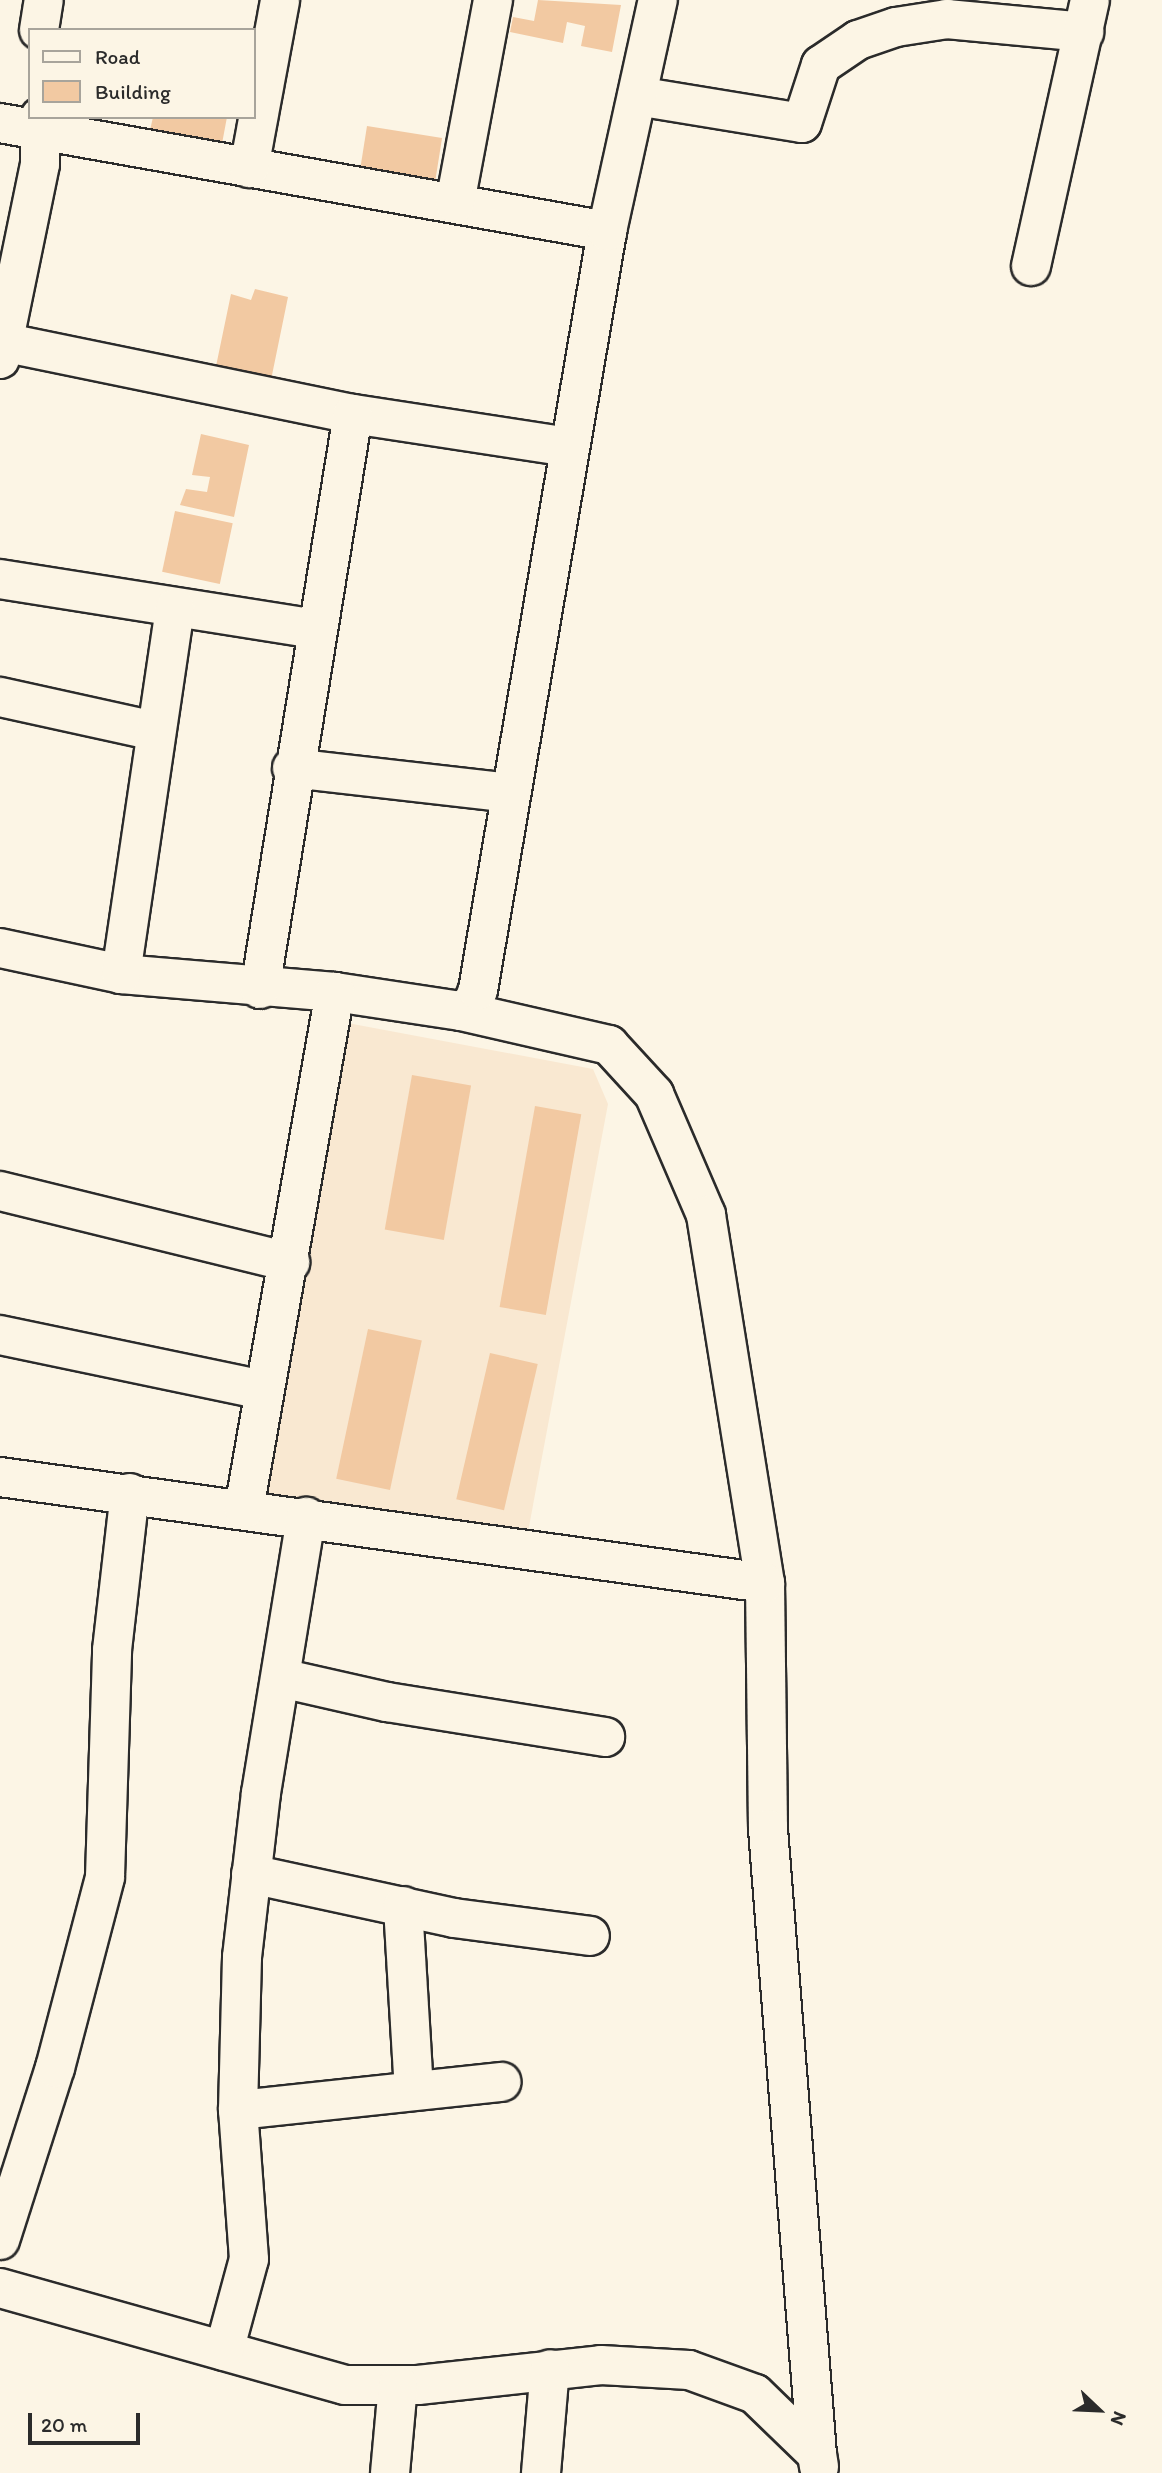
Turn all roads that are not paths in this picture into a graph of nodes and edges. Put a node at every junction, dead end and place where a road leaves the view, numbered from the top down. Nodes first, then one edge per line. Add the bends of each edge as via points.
1 (44, 0) edge
2 (280, 0) edge
3 (493, 0) edge
4 (658, 0) edge
5 (1087, 16) edge
6 (39, 28) edge
7 (637, 96) junction
8 (0, 123) edge
9 (41, 124) edge
10 (249, 168) junction
11 (455, 203) junction
12 (607, 231) junction
13 (1031, 266) dead end
14 (1, 351) edge
15 (354, 414) junction
16 (569, 447) junction
17 (0, 579) edge
18 (175, 608) junction
19 (315, 629) junction
20 (0, 697) edge
21 (154, 731) junction
22 (292, 768) junction
23 (511, 793) junction
24 (0, 948) edge
25 (121, 974) junction
26 (260, 989) junction
27 (335, 992) junction
28 (461, 1011) junction
29 (0, 1191) edge
30 (290, 1262) junction
31 (0, 1335) edge
32 (264, 1390) junction
33 (0, 1477) edge
34 (130, 1493) junction
35 (244, 1509) junction
36 (306, 1517) junction
37 (765, 1583) junction
38 (281, 1678) junction
39 (606, 1737) dead end
40 (251, 1874) junction
41 (403, 1906) junction
42 (590, 1936) dead end
43 (502, 2082) dead end
44 (414, 2090) junction
45 (238, 2110) junction
46 (0, 2240) edge
47 (0, 2288) edge
48 (224, 2351) junction
49 (550, 2369) junction
50 (398, 2385) junction
51 (819, 2463) edge
52 (390, 2473) edge
53 (541, 2473) edge

1 - 6 street
2 - 10 street
3 - 11 street
4 - 7 street
5 - 7 street via 947,19 896,27 858,40 821,65 802,123
5 - 13 street
7 - 12 street
8 - 9 street
9 - 10 street
9 - 14 street via 40,164
10 - 11 street
11 - 12 street
12 - 16 street
14 - 15 street
15 - 16 street
15 - 19 street
16 - 23 street
17 - 18 street
18 - 19 street
18 - 21 street
19 - 22 street
20 - 21 street
21 - 25 street
22 - 23 street
22 - 26 street
23 - 28 street via 477,997
24 - 25 street
25 - 26 street
26 - 27 street
27 - 28 street
27 - 30 street
28 - 37 street via 609,1045 654,1094 706,1215
29 - 30 street
30 - 32 street
31 - 32 street
32 - 35 street
33 - 34 street
34 - 35 street
34 - 46 street via 112,1650 105,1877 55,2068
35 - 36 street
36 - 37 street
36 - 38 street
37 - 51 street via 768,1829
38 - 39 street via 387,1702
38 - 40 street
40 - 41 street
40 - 45 street via 242,1957
41 - 42 street
41 - 44 street
43 - 44 street
44 - 45 street
45 - 48 street via 249,2259
47 - 48 street
48 - 50 street via 345,2385
49 - 50 street
49 - 51 street via 689,2370 754,2394
49 - 53 street
50 - 52 street

